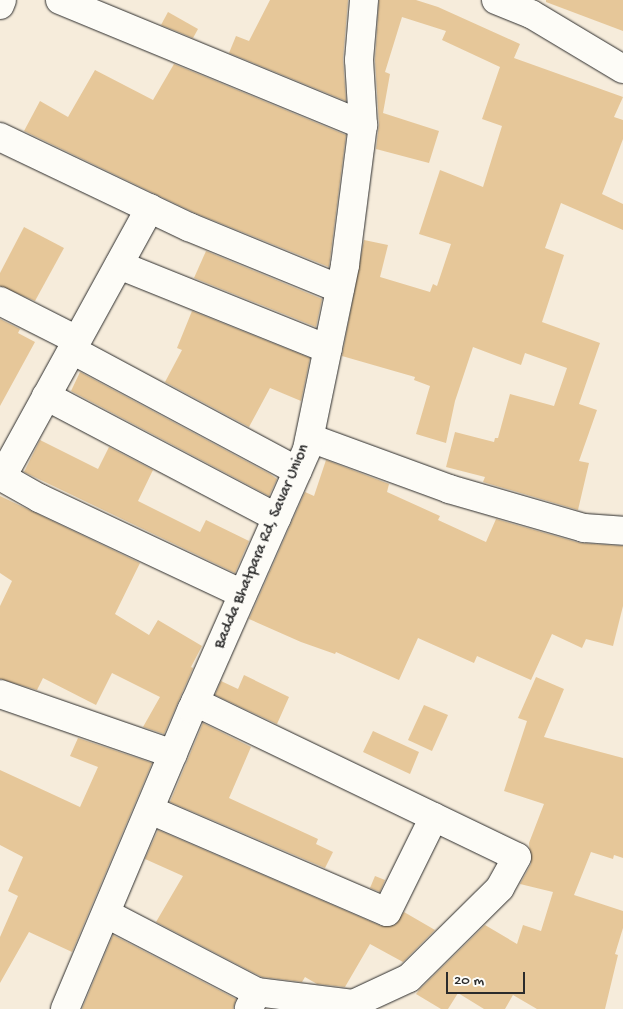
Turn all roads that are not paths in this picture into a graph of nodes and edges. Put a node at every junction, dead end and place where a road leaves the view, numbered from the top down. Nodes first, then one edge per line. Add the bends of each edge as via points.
1 (2, 0) edge
2 (60, 0) edge
3 (364, 0) edge
4 (496, 0) edge
5 (0, 5) edge
6 (623, 69) edge
7 (363, 125) junction
8 (0, 137) edge
9 (150, 208) junction
10 (119, 265) junction
11 (340, 288) junction
12 (0, 302) edge
13 (74, 345) junction
14 (328, 349) junction
15 (46, 396) junction
16 (310, 438) junction
17 (298, 471) junction
18 (1, 476) edge
19 (277, 518) junction
20 (623, 531) edge
21 (243, 594) junction
22 (0, 694) edge
23 (195, 702) junction
24 (173, 754) junction
25 (150, 810) junction
26 (434, 817) junction
27 (107, 914) junction
28 (253, 1001) edge
29 (65, 1009) edge

1 - 5 street
2 - 7 street
3 - 7 street, Badda Bhatpara Rd, Savar Union via 359,60
4 - 6 street via 531,14
7 - 11 street, Badda Bhatpara Rd, Savar Union
8 - 9 street
9 - 10 street
9 - 11 street
10 - 13 street
10 - 14 street
11 - 14 street, Badda Bhatpara Rd, Savar Union
12 - 13 street
13 - 15 street
13 - 17 street
14 - 16 street, Badda Bhatpara Rd, Savar Union
15 - 18 street
15 - 19 street
16 - 17 street, Badda Bhatpara Rd, Savar Union
16 - 20 street via 450,489 584,528
17 - 19 street, Badda Bhatpara Rd, Savar Union
18 - 21 street via 39,498
19 - 21 street, Badda Bhatpara Rd, Savar Union
21 - 23 street, Badda Bhatpara Rd, Savar Union
22 - 24 street
23 - 24 street, Badda Bhatpara Rd, Savar Union
23 - 26 street
24 - 25 street, Badda Bhatpara Rd, Savar Union
25 - 26 street via 387,912
25 - 27 street, Badda Bhatpara Rd, Savar Union
26 - 28 street via 517,857 500,888 461,923 409,978 353,1004
27 - 28 street
27 - 29 street, Badda Bhatpara Rd, Savar Union

